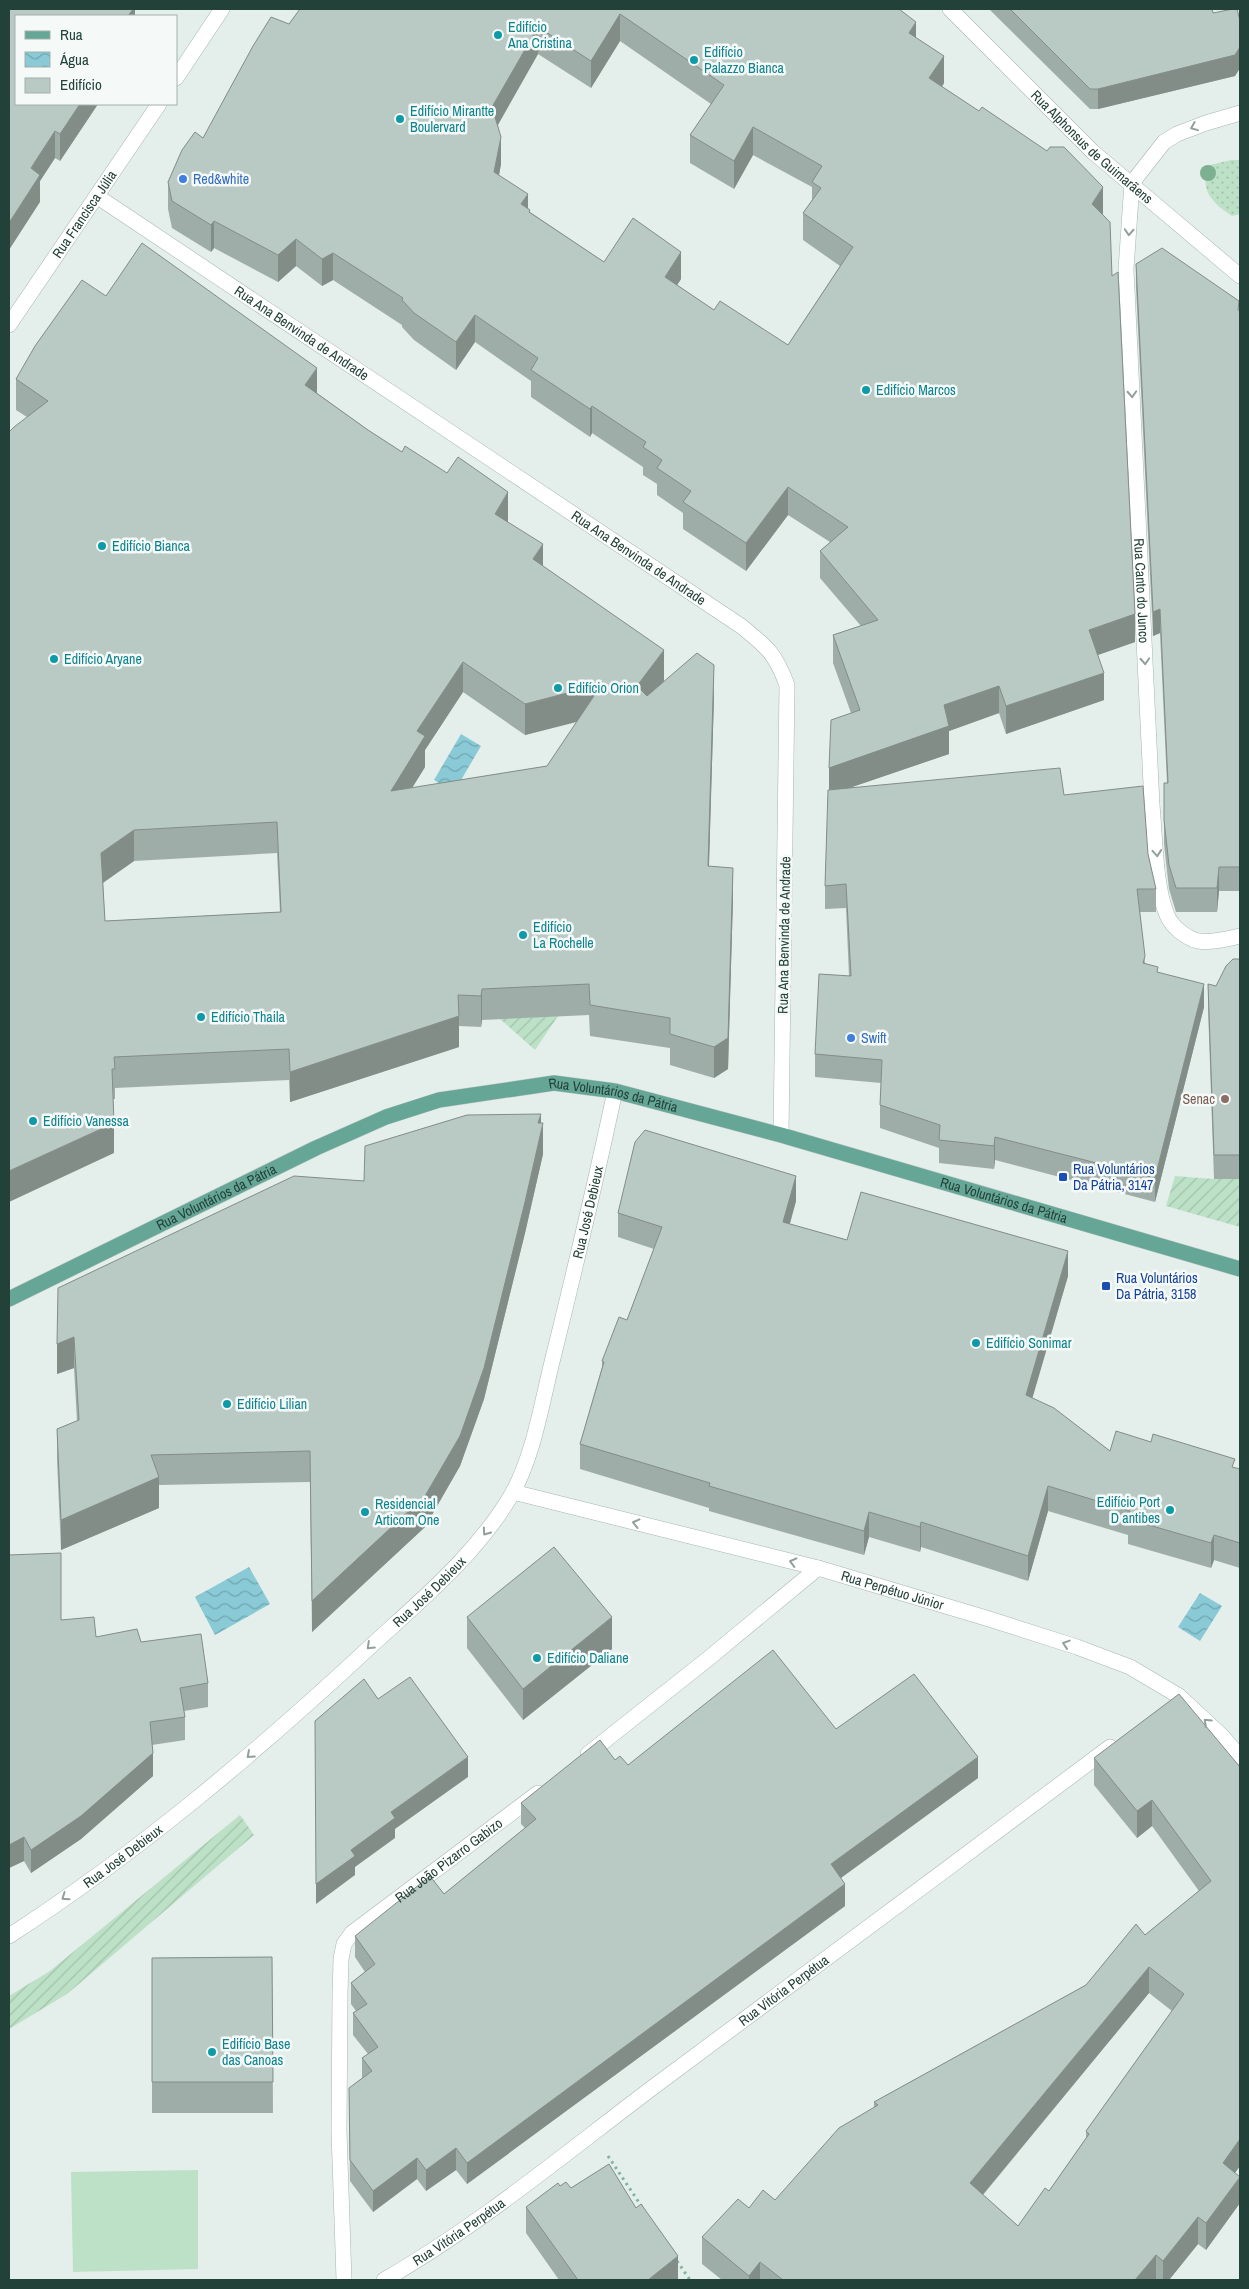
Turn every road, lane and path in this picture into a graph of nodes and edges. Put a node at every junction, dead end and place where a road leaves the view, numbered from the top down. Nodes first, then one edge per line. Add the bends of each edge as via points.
1 (222, 9) edge
2 (950, 9) edge
3 (178, 75) edge
4 (158, 105) edge
5 (1240, 113) edge
6 (1132, 183) junction
7 (98, 198) junction
8 (1240, 276) edge
9 (9, 325) edge
10 (1240, 936) edge
11 (615, 1091) junction
12 (781, 1135) junction
13 (1240, 1269) edge
14 (9, 1299) edge
15 (513, 1492) junction
16 (818, 1568) junction
17 (1179, 1696) junction
18 (1163, 1708) edge
19 (1124, 1737) edge
20 (1240, 1757) edge
21 (577, 1762) edge
22 (546, 1786) edge
23 (9, 1936) edge
24 (593, 2132) junction
25 (647, 2215) edge
26 (674, 2256) edge
27 (344, 2280) edge
28 (384, 2280) edge
29 (690, 2280) edge

1 - 3 street
2 - 6 street, Rua Alphonsus de Guimarãens via 1093,152
4 - 7 street, Rua Francisca Júlia
5 -> 6 street via 1198,126 1164,142
6 - 8 street, Rua Alphonsus de Guimarãens via 1159,210
6 -> 10 street, Rua Canto do Junco via 1126,269 1152,805 1160,889 1167,916 1186,936 1199,941
7 - 9 street, Rua Francisca Júlia
7 - 12 street, Rua Ana Benvinda de Andrade via 741,626 766,646 779,662 787,685
11 - 12 main road, Rua Voluntários da Pátria
11 - 14 main road, Rua Voluntários da Pátria via 554,1083 439,1100 386,1117 316,1148
11 - 15 street, Rua José Debieux via 538,1418
12 - 13 main road, Rua Voluntários da Pátria
16 -> 15 street, Rua Perpétuo Júnior
15 -> 23 street, Rua José Debieux via 483,1538 449,1574 243,1761 130,1851
17 -> 16 street, Rua Perpétuo Júnior via 1130,1667 1077,1647
16 - 21 street
17 - 18 street
20 -> 17 street, Rua Perpétuo Júnior
19 - 24 street, Rua Vitória Perpétua
22 - 27 street, Rua João Pizarro Gabizo via 352,1932 344,1944 340,1986 339,2121
24 - 25 path
24 - 28 street, Rua Vitória Perpétua via 481,2219
26 - 29 path

